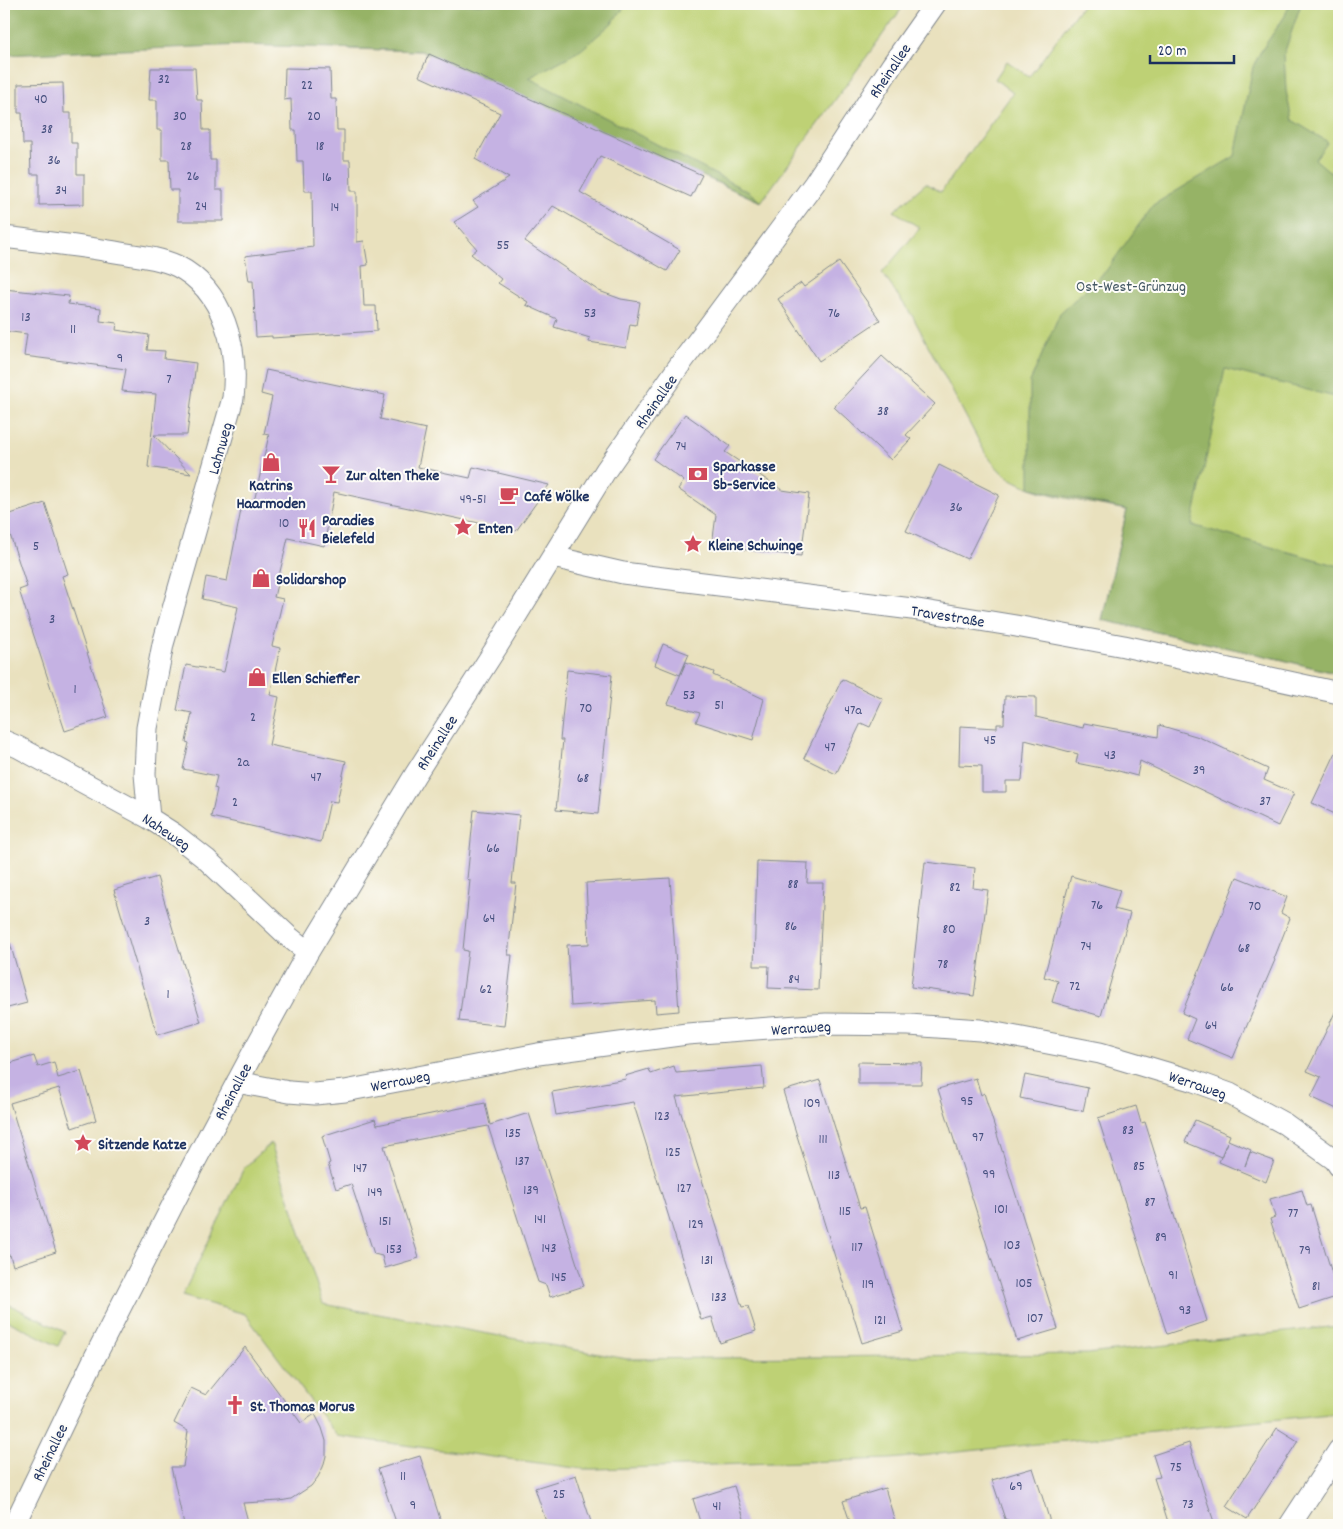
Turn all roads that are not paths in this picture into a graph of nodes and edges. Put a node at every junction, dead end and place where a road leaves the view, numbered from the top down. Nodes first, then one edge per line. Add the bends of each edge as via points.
1 (935, 4) edge
2 (4, 237) edge
3 (553, 557) junction
4 (1339, 693) edge
5 (4, 741) edge
6 (149, 818) junction
7 (308, 952) junction
8 (237, 1082) junction
9 (1339, 1166) edge
10 (1339, 1450) edge
11 (14, 1525) edge
12 (1290, 1525) edge

1 - 3 street, Rheinallee via 814,184 606,470
2 - 6 street, Lahnweg via 145,257 177,266 208,293 219,310 233,346 234,398 165,634 146,728 144,774
3 - 4 street, Travestraße via 623,573 912,609 1016,626
3 - 7 street, Rheinallee via 414,775
5 - 6 street, Naheweg
6 - 7 street, Naheweg via 206,859
7 - 8 street, Rheinallee
8 - 9 street, Werraweg via 315,1094 346,1091 538,1054 687,1034 826,1024 980,1030 1100,1053 1230,1094 1285,1124
8 - 11 street, Rheinallee via 95,1357
10 - 12 street

